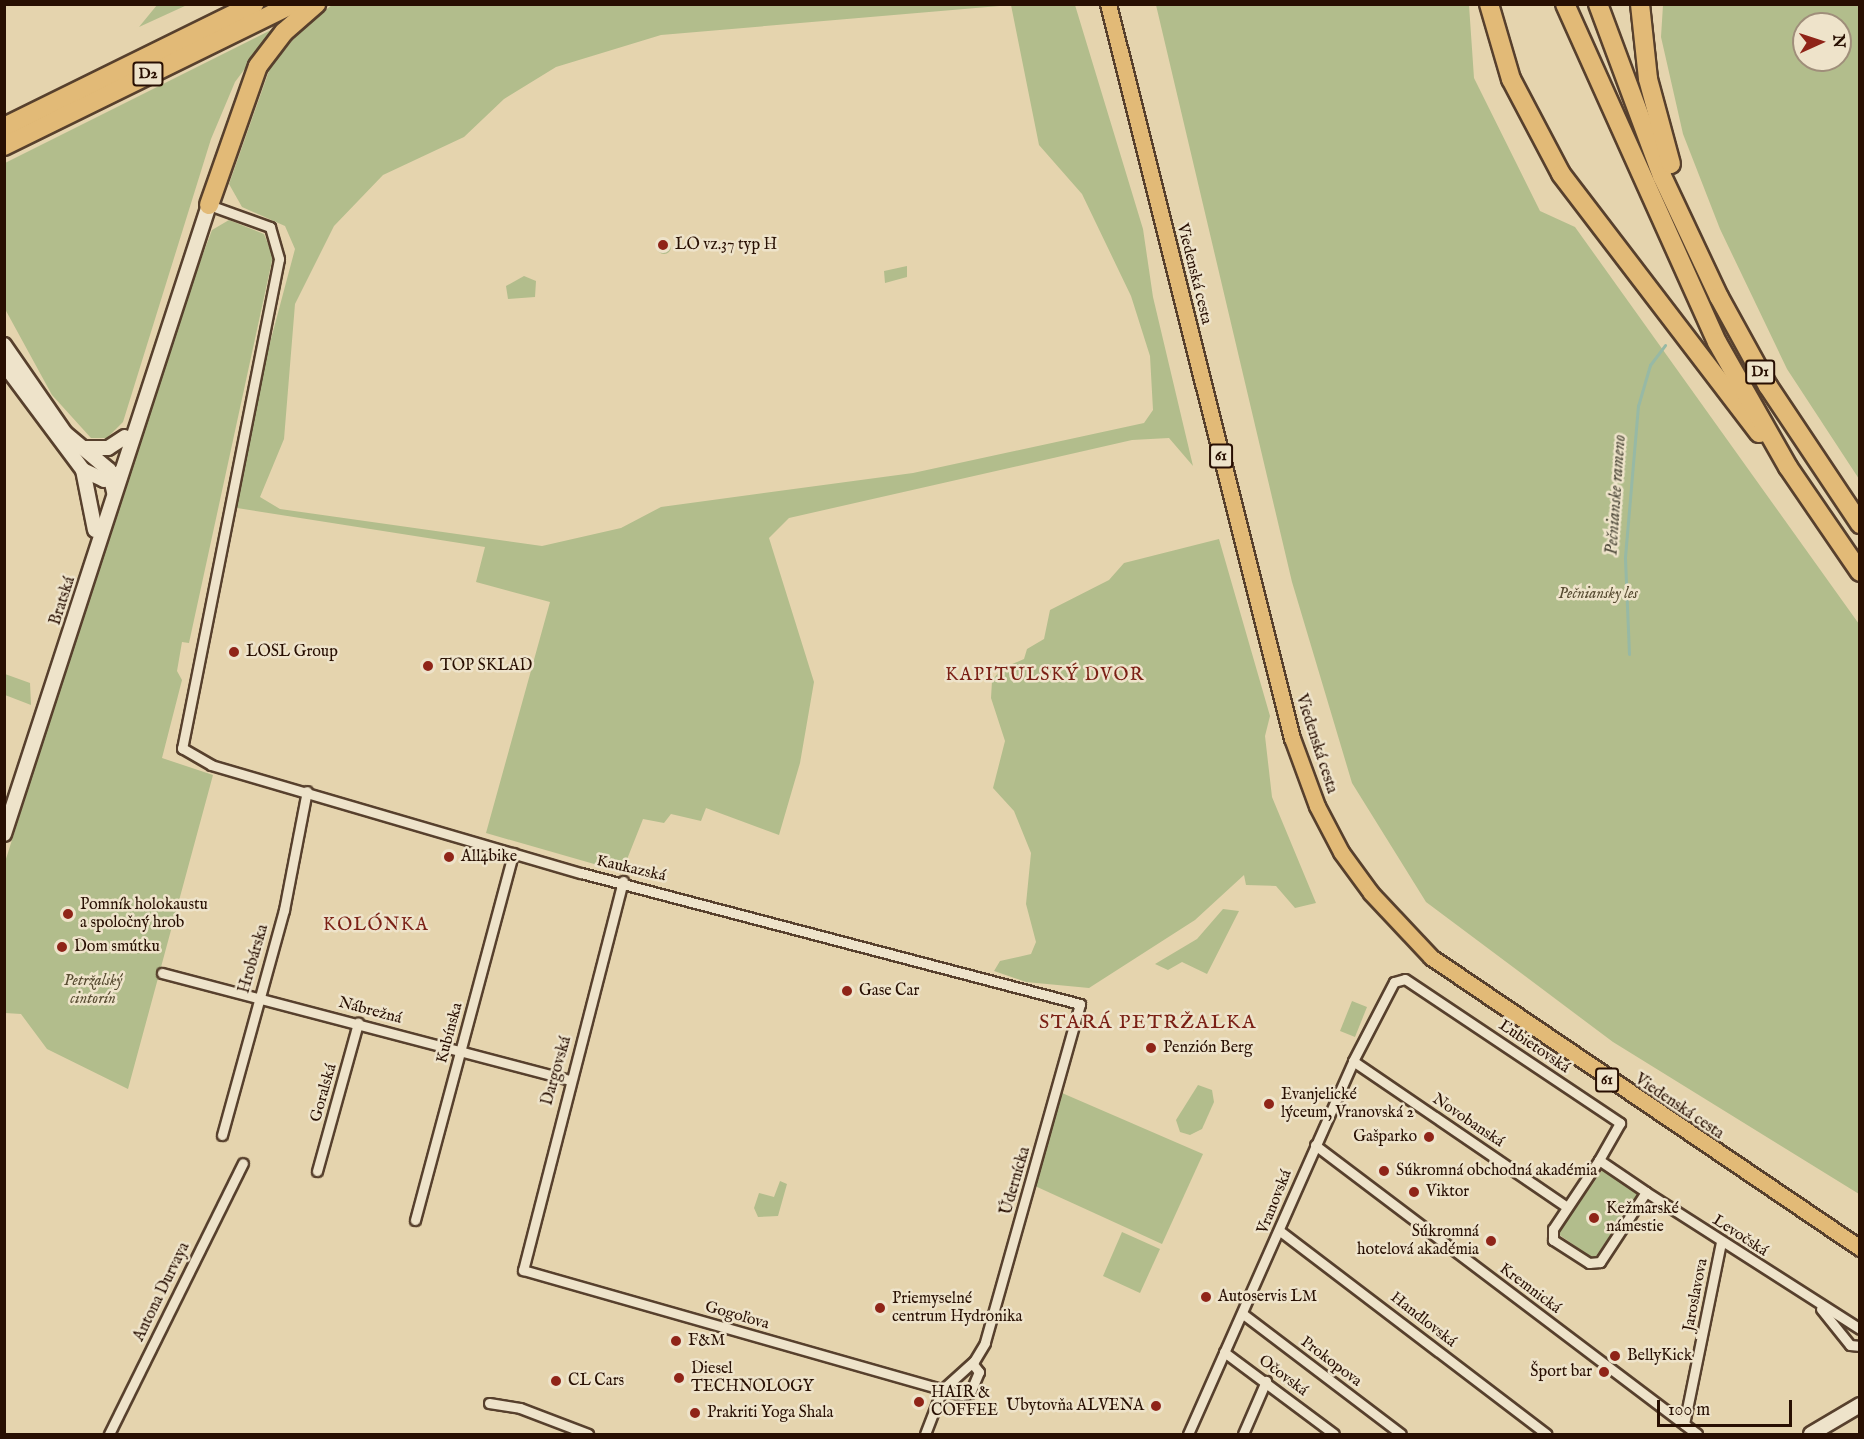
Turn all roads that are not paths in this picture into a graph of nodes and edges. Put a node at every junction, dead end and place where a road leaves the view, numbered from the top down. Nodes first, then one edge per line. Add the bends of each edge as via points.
1 (254, 4) edge
2 (293, 4) edge
3 (316, 4) edge
4 (1108, 4) edge
5 (1489, 4) edge
6 (1565, 4) edge
7 (1598, 4) edge
8 (1640, 4) edge
9 (4, 127) edge
10 (4, 146) edge
11 (208, 205) junction
12 (1681, 210) junction
13 (4, 345) edge
14 (4, 364) edge
15 (150, 378) junction
16 (125, 437) junction
17 (83, 448) junction
18 (125, 467) junction
19 (1788, 467) junction
20 (83, 470) junction
21 (112, 478) junction
22 (114, 494) junction
23 (1860, 524) edge
24 (95, 530) junction
25 (1860, 572) edge
26 (307, 791) junction
27 (4, 816) edge
28 (4, 834) edge
29 (513, 853) junction
30 (623, 881) junction
31 (162, 973) dead end
32 (1394, 982) joint
33 (258, 997) junction
34 (1080, 1004) joint
35 (358, 1023) junction
36 (461, 1050) junction
37 (1353, 1061) junction
38 (570, 1080) junction
39 (222, 1135) dead end
40 (1315, 1144) junction
41 (1599, 1160) junction
42 (243, 1163) dead end
43 (317, 1171) dead end
44 (1646, 1192) junction
45 (1566, 1207) junction
46 (415, 1220) dead end
47 (1280, 1232) junction
48 (1721, 1242) junction
49 (1860, 1248) edge
50 (523, 1270) joint
51 (1818, 1304) junction
52 (1243, 1314) junction
53 (1860, 1329) edge
54 (1860, 1346) edge
55 (1224, 1352) junction
56 (972, 1364) junction
57 (1266, 1382) junction
58 (942, 1390) junction
59 (489, 1403) dead end
60 (1860, 1405) edge
61 (1684, 1424) junction
62 (1322, 1430) edge
63 (110, 1434) edge
64 (588, 1434) edge
65 (925, 1434) edge
66 (1188, 1434) edge
67 (1243, 1434) edge
68 (1334, 1434) edge
69 (1401, 1434) edge
70 (1546, 1434) edge
71 (1698, 1434) edge
72 (1811, 1434) edge

1 - 9 highway, D2
2 - 10 highway, D2
3 - 11 highway via 284,32 258,66
4 - 49 main road, Viedenská cesta / 61 via 1292,738 1317,806 1341,852 1371,893 1431,957
5 - 19 highway via 1511,79 1561,174
6 - 19 highway via 1701,312
7 - 12 highway via 1662,176
8 - 12 highway via 1650,87
11 - 15 main road, Bratská
11 - 26 street, Kaukazská via 270,227 279,259 182,748 211,765
12 - 23 highway, D1 via 1743,344
13 - 17 main road via 52,417
14 - 20 main road
15 - 16 main road, Bratská
15 - 18 main road, Bratská
16 - 17 main road via 108,448
16 - 21 main road, Bratská
17 - 21 main road
18 - 21 main road
18 - 22 main road, Bratská
19 - 25 highway
20 - 21 main road
20 - 24 main road
21 - 22 main road
21 - 24 main road, Bratská
22 - 28 main road, Bratská
24 - 27 main road, Bratská
26 - 29 street, Kaukazská
26 - 33 street, Hrobárska via 284,910
29 - 30 street, Kaukazská
29 - 36 street, Kubínska
30 - 34 street, Kaukazská
30 - 38 street, Dargovská
31 - 33 street, Nábrežná
32 - 37 street, Vranovská
32 - 41 street, Ľubietovská via 1405,980 1620,1123
33 - 35 street, Nábrežná
33 - 39 street, Hrobárska
34 - 56 street, Údernícka via 988,1332
35 - 36 street, Nábrežná
35 - 43 street, Goralská
36 - 38 street, Nábrežná
36 - 46 street, Kubínska
37 - 40 street, Vranovská
37 - 45 street, Novobanská
38 - 50 street, Dargovská
40 - 47 street, Vranovská
40 - 61 street, Kremnická
41 - 44 street
41 - 45 street
42 - 63 street, Antona Durvaya
44 - 45 street via 1594,1263 1553,1239
44 - 48 street, Levočská
47 - 52 street, Vranovská
47 - 70 street, Handlovská
48 - 51 street, Levočská
48 - 61 street, Jaroslavova
50 - 58 street, Gogoľova
51 - 53 street, Levočská
51 - 54 street, Levočská via 1850,1345
52 - 55 street, Vranovská
52 - 69 street, Prokopova
55 - 57 street, Očovská
55 - 66 street, Vranovská
56 - 58 street, Údernícka
56 - 58 street, Údernícka via 979,1372 970,1393
57 - 62 street, Očovská
57 - 67 street
58 - 65 street, Údernícka
59 - 64 street via 520,1408
60 - 72 main road
61 - 71 street, Kremnická
62 - 68 street, Očovská

